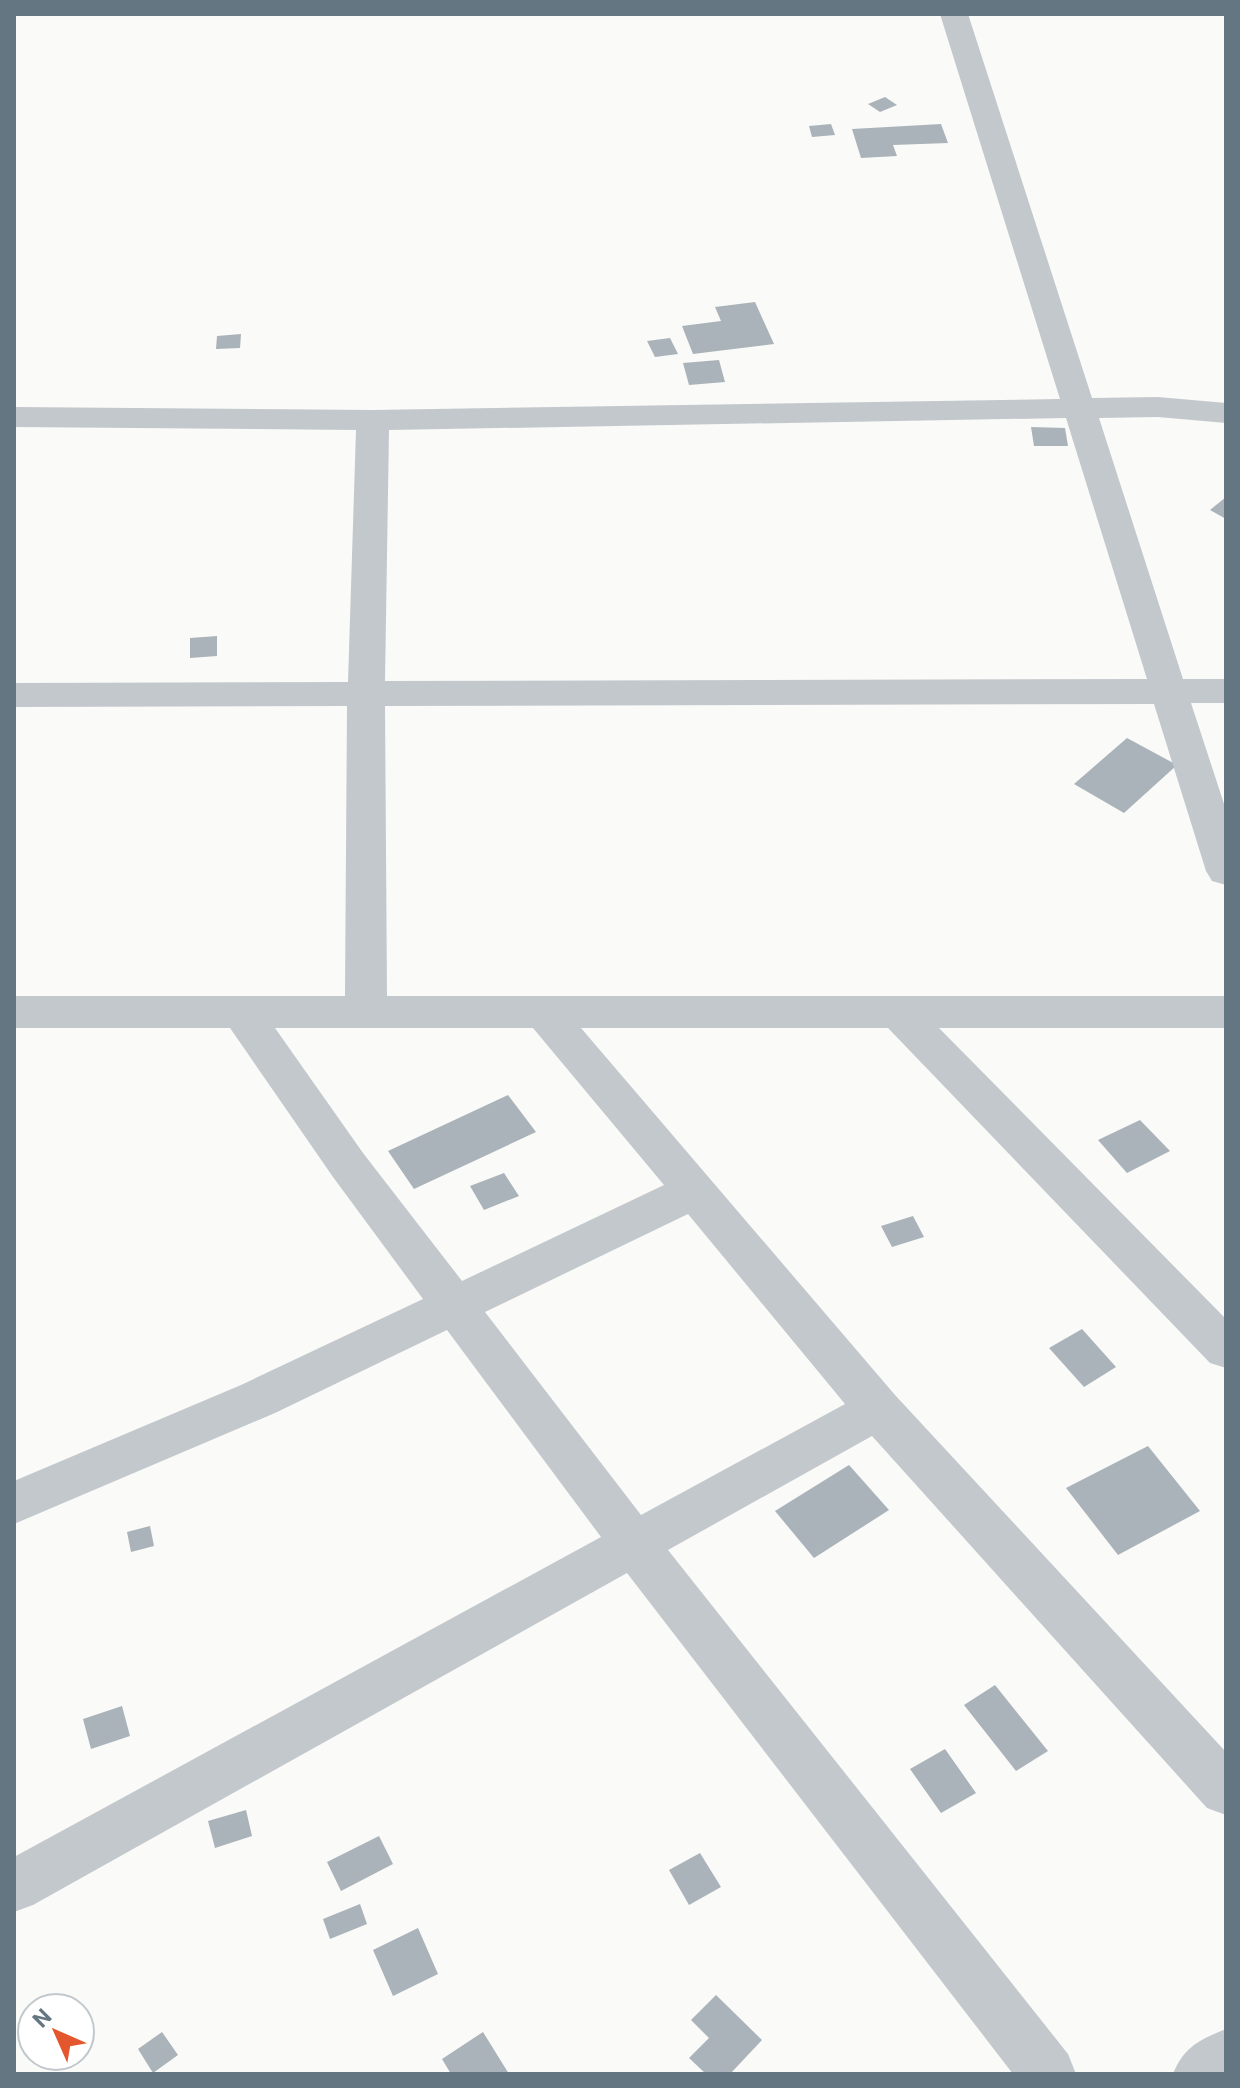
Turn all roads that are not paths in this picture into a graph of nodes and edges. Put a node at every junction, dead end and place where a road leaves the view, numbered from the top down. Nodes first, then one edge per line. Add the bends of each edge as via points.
1 (954, 14) edge
2 (1080, 408) junction
3 (1226, 413) edge
4 (14, 417) edge
5 (373, 420) junction
6 (1171, 691) junction
7 (1226, 691) edge
8 (366, 694) junction
9 (14, 695) edge
10 (1226, 871) edge
11 (14, 1012) edge
12 (544, 1012) junction
13 (898, 1012) junction
14 (1226, 1012) edge
15 (366, 1013) junction
16 (243, 1014) junction
17 (694, 1191) junction
18 (455, 1306) junction
19 (1226, 1349) edge
20 (878, 1409) junction
21 (14, 1503) edge
22 (635, 1542) junction
23 (1226, 1790) edge
24 (14, 1886) edge
25 (1226, 2057) edge
26 (1048, 2074) edge
27 (1201, 2074) edge

1 - 2 street
2 - 3 street
2 - 5 street
2 - 6 street
4 - 5 street
5 - 8 street
6 - 7 street
6 - 8 street
6 - 10 street
8 - 9 street
8 - 15 street
11 - 16 street
12 - 13 street
12 - 15 street
12 - 17 street
13 - 14 street
13 - 19 street
15 - 16 street
16 - 18 street
17 - 18 street
17 - 20 street
18 - 21 street via 258,1399
18 - 22 street
20 - 22 street
20 - 23 street
22 - 24 street
22 - 26 street
25 - 27 street

